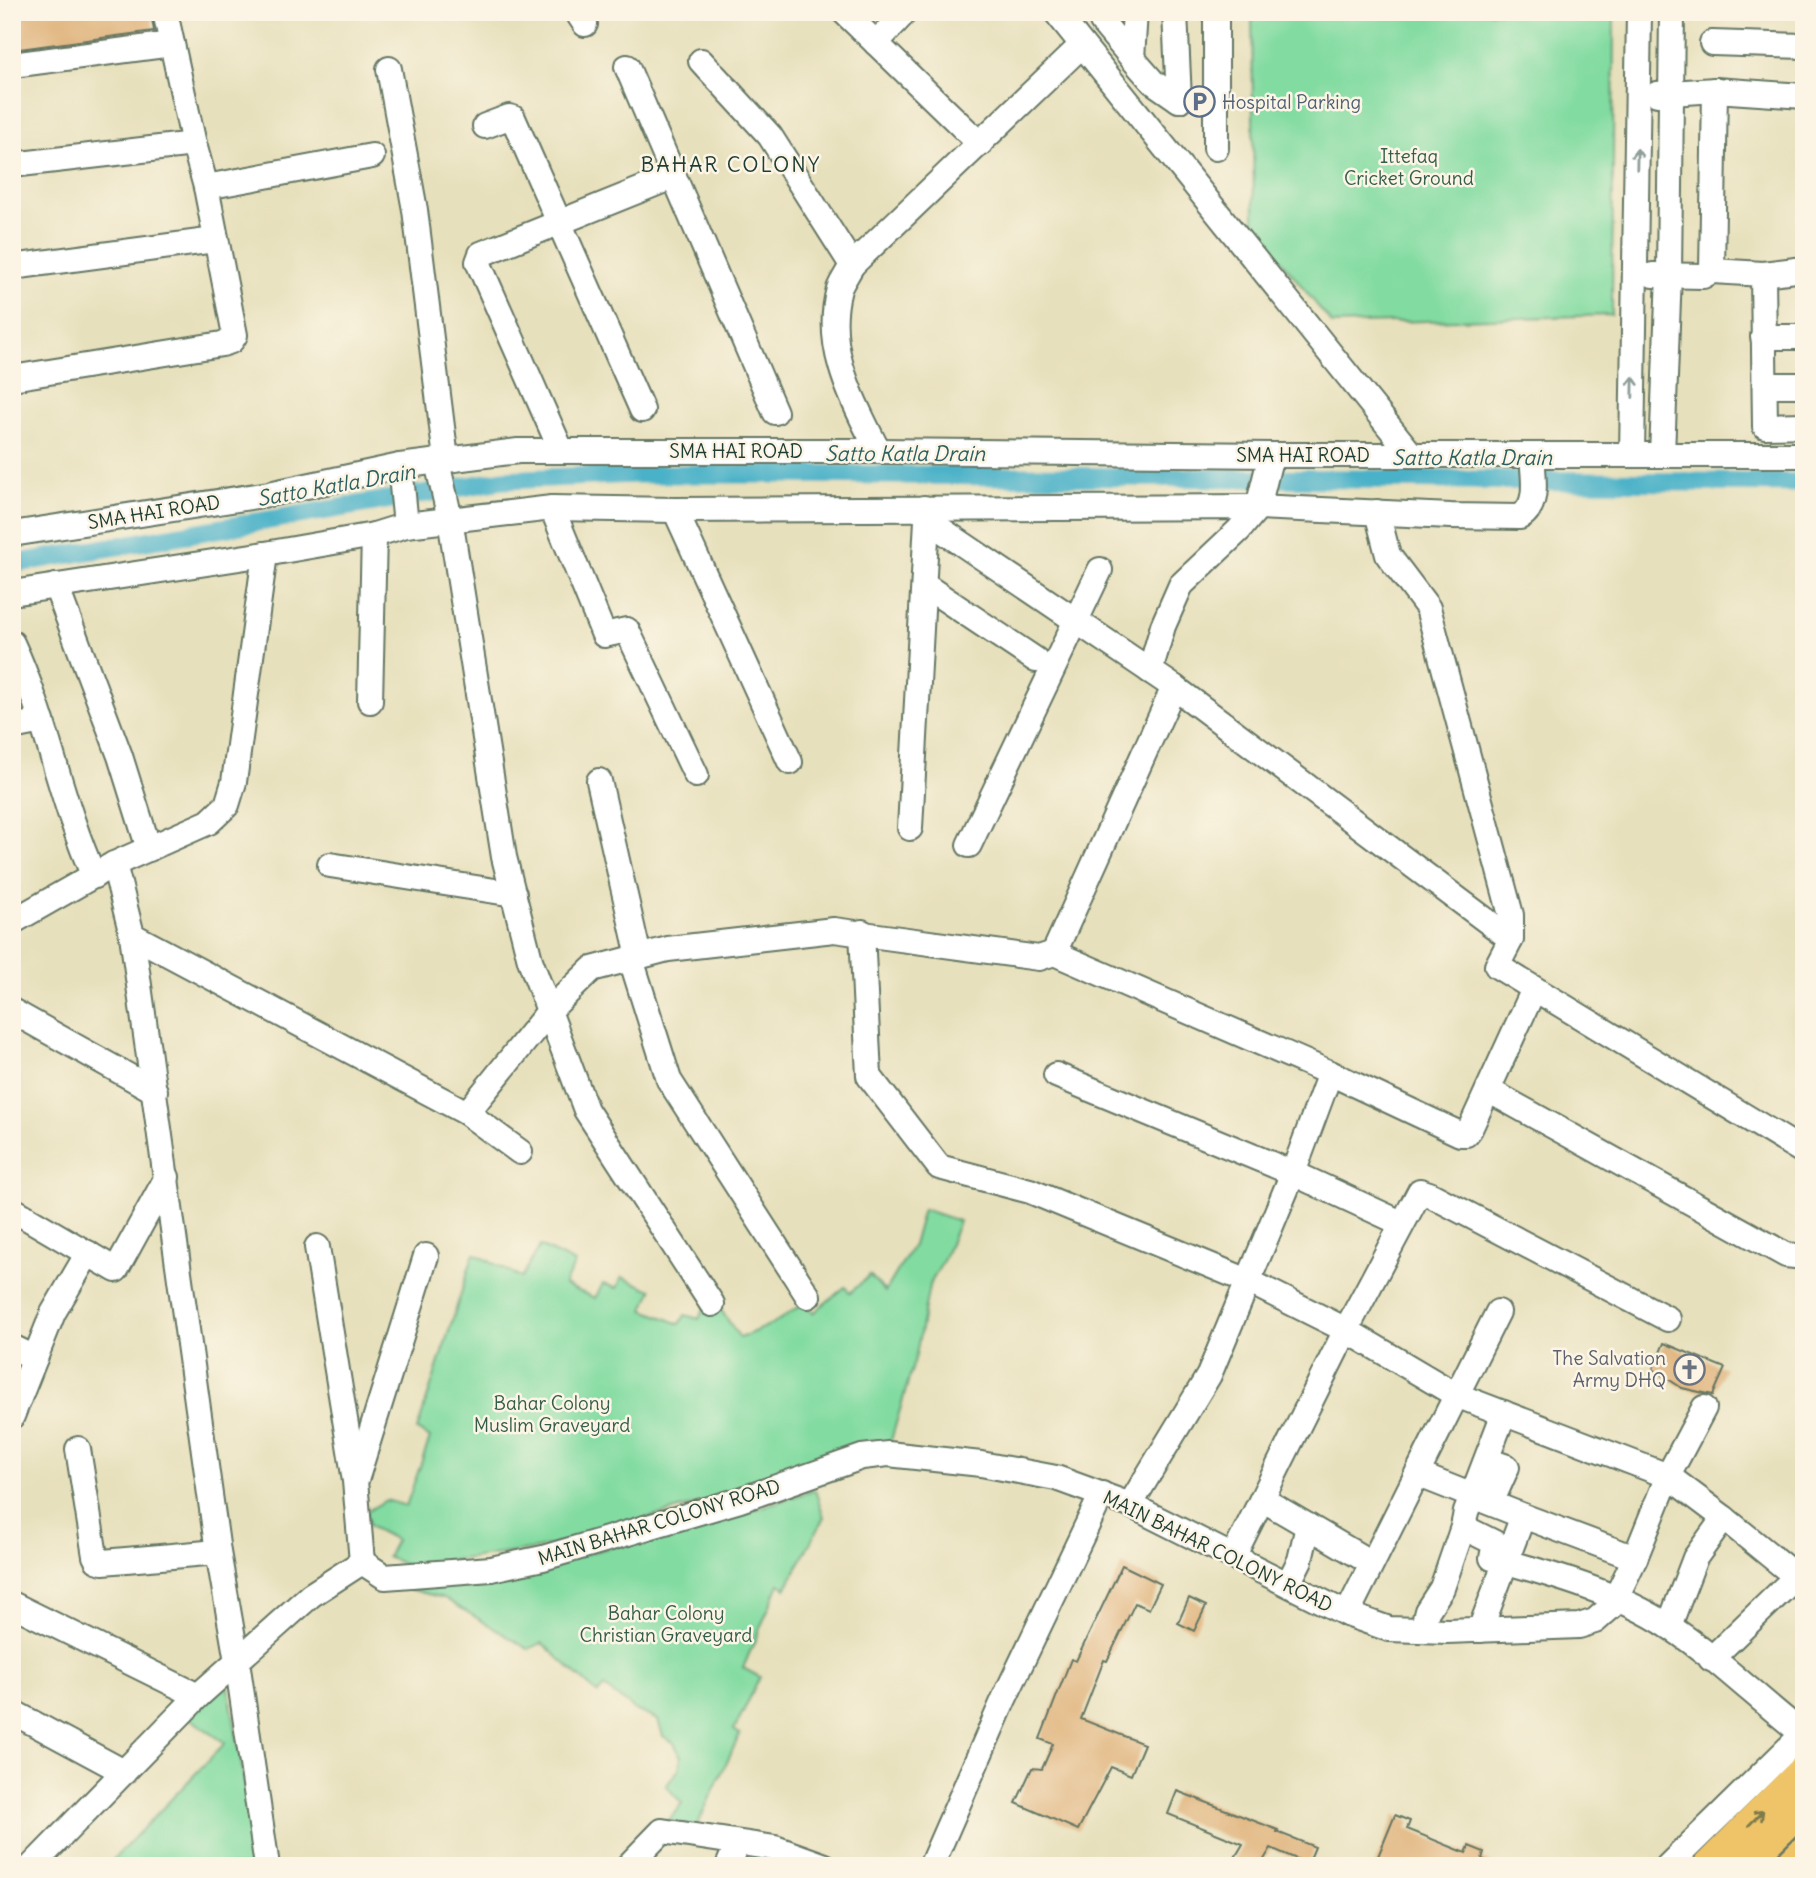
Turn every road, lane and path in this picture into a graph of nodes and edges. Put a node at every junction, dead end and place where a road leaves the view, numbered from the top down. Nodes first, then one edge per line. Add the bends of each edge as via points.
1 (165, 12) edge
2 (844, 12) edge
3 (905, 12) edge
4 (1056, 12) edge
5 (1100, 12) edge
6 (1135, 12) edge
7 (1175, 12) edge
8 (1216, 12) edge
9 (1639, 12) edge
10 (1672, 12) edge
11 (876, 43) junction
12 (1712, 43) dead end
13 (172, 44) junction
14 (1082, 45) junction
15 (1804, 46) edge
16 (1132, 58) junction
17 (701, 61) dead end
18 (12, 65) edge
19 (627, 66) dead end
20 (389, 69) dead end
21 (1715, 90) junction
22 (1671, 93) junction
23 (1639, 96) junction
24 (1804, 96) edge
25 (485, 126) dead end
26 (194, 144) junction
27 (980, 144) junction
28 (1216, 148) dead end
29 (372, 156) dead end
30 (12, 165) edge
31 (672, 177) junction
32 (206, 187) junction
33 (559, 222) junction
34 (215, 240) junction
35 (852, 265) junction
36 (12, 267) edge
37 (1804, 269) edge
38 (1712, 271) junction
39 (1668, 274) junction
40 (1763, 274) junction
41 (1635, 277) junction
42 (1763, 337) junction
43 (1804, 337) edge
44 (12, 378) edge
45 (1765, 385) junction
46 (1804, 385) edge
47 (642, 410) dead end
48 (775, 412) dead end
49 (1804, 425) edge
50 (561, 450) junction
51 (878, 451) junction
52 (1411, 454) junction
53 (1662, 454) junction
54 (1632, 455) junction
55 (1804, 455) edge
56 (1532, 460) junction
57 (1269, 461) junction
58 (441, 464) junction
59 (400, 472) junction
60 (1260, 500) junction
61 (552, 508) junction
62 (676, 510) junction
63 (448, 512) junction
64 (1377, 512) junction
65 (925, 514) junction
66 (405, 516) junction
67 (12, 534) edge
68 (374, 536) junction
69 (265, 555) junction
70 (1100, 570) dead end
71 (923, 585) junction
72 (55, 586) junction
73 (12, 593) edge
74 (1076, 621) junction
75 (12, 643) edge
76 (1036, 660) dead end
77 (1150, 671) junction
78 (1174, 687) junction
79 (370, 701) dead end
80 (41, 721) junction
81 (12, 727) edge
82 (790, 762) dead end
83 (696, 775) dead end
84 (599, 781) dead end
85 (910, 828) dead end
86 (969, 845) dead end
87 (149, 849) junction
88 (330, 865) dead end
89 (104, 870) junction
90 (513, 894) junction
91 (12, 922) edge
92 (862, 932) junction
93 (132, 935) junction
94 (1511, 939) junction
95 (1054, 953) junction
96 (635, 958) junction
97 (1534, 989) junction
98 (550, 1010) junction
99 (12, 1011) edge
100 (1330, 1073) junction
101 (1056, 1075) dead end
102 (1488, 1090) junction
103 (155, 1091) junction
104 (467, 1113) junction
105 (1804, 1152) edge
106 (520, 1153) dead end
107 (1293, 1173) junction
108 (167, 1177) junction
109 (12, 1209) edge
110 (1401, 1223) junction
111 (317, 1247) dead end
112 (88, 1253) junction
113 (426, 1256) dead end
114 (1804, 1257) edge
115 (1248, 1281) junction
116 (808, 1296) dead end
117 (712, 1304) dead end
118 (1498, 1312) dead end
119 (1668, 1319) dead end
120 (1346, 1330) junction
121 (12, 1348) edge
122 (35, 1358) junction
123 (1456, 1395) junction
124 (1704, 1408) dead end
125 (1504, 1413) junction
126 (12, 1416) edge
127 (78, 1449) dead end
128 (1417, 1474) junction
129 (1668, 1476) junction
130 (355, 1481) junction
131 (1102, 1494) junction
132 (1262, 1499) junction
133 (1482, 1499) junction
134 (1130, 1506) junction
135 (1523, 1516) junction
136 (1724, 1518) junction
137 (1308, 1526) junction
138 (1463, 1527) junction
139 (218, 1552) junction
140 (1233, 1557) junction
141 (1361, 1557) dead end
142 (1635, 1558) junction
143 (362, 1562) junction
144 (1506, 1562) junction
145 (1801, 1576) edge
146 (1288, 1584) junction
147 (1615, 1598) junction
148 (12, 1605) edge
149 (1347, 1614) junction
150 (1670, 1626) junction
151 (1422, 1630) junction
152 (1480, 1630) junction
153 (1711, 1659) junction
154 (237, 1661) junction
155 (198, 1696) junction
156 (12, 1715) edge
157 (1803, 1734) edge
158 (1804, 1770) edge
159 (124, 1772) junction
160 (1804, 1806) edge
161 (738, 1843) junction
162 (1804, 1851) edge
163 (32, 1866) edge
164 (267, 1866) edge
165 (628, 1866) edge
166 (729, 1866) edge
167 (825, 1866) edge
168 (931, 1866) edge
169 (1668, 1866) edge
170 (1709, 1866) edge
171 (1742, 1866) edge
172 (1789, 1866) edge

1 - 13 street
2 - 11 street
3 - 11 street
4 - 14 street
5 - 16 street via 1102,22
6 - 16 street
7 - 16 street via 1179,100 1153,82
8 - 28 street
9 - 23 street
10 - 22 street
11 - 27 street
12 - 15 street
13 - 18 street
13 - 26 street
14 - 27 street
14 - 52 street
17 - 35 street via 770,136
19 - 31 street
20 - 58 street via 415,210
21 - 22 street
21 - 24 street
21 - 38 street
22 - 23 street
22 - 39 street
41 -> 23 street
25 - 33 street via 513,118
26 - 30 street
26 - 32 street
27 - 35 street
29 - 32 street
31 - 33 street
31 - 48 street
32 - 34 street
33 - 47 street
33 - 50 street via 481,254 478,262
34 - 36 street
34 - 44 street via 235,328 231,341
35 - 51 street via 840,288 836,347 845,383
37 - 40 street
38 - 39 street via 1703,276
38 - 40 street
39 - 41 street
39 - 53 street
40 - 42 street
54 -> 41 street
42 - 43 street
42 - 45 street
45 - 46 street
45 - 49 street via 1765,426
50 - 51 street, SMA HAI ROAD
50 - 58 street, SMA HAI ROAD via 518,451
51 - 57 street, SMA HAI ROAD
52 - 56 street, SMA HAI ROAD
52 - 57 street, SMA HAI ROAD
53 - 54 street, SMA HAI ROAD
53 - 55 street, SMA HAI ROAD
54 - 56 street, SMA HAI ROAD
56 - 64 street via 1533,503 1520,517
57 - 60 street
58 - 59 street, SMA HAI ROAD
58 - 63 street
59 - 66 street
59 - 67 street, SMA HAI ROAD
60 - 64 street
60 - 65 street
60 - 77 street via 1239,530 1181,585
61 - 62 street
61 - 63 street
61 - 83 street via 604,635 626,630
62 - 65 street
62 - 82 street
63 - 66 street
63 - 90 street
64 - 94 street via 1388,555 1428,608 1511,915
65 - 71 street
65 - 74 street
66 - 68 street
68 - 69 street
68 - 79 street
69 - 72 street
69 - 87 street via 227,805 209,822
70 - 74 street
71 - 76 street
71 - 85 street
72 - 73 street
72 - 87 street via 111,730
74 - 77 street
74 - 86 street
75 - 80 street
77 - 78 street
78 - 94 street
78 - 95 street
80 - 81 street
80 - 89 street via 84,855
84 - 96 street
87 - 89 street
88 - 90 street
89 - 91 street
89 - 93 street
90 - 98 street via 530,960
92 - 95 street via 1039,958
92 - 96 street via 834,930 668,949
92 - 115 street via 869,1076 939,1167 1030,1191
93 - 103 street
93 - 104 street
94 - 97 street via 1497,966
95 - 100 street
96 - 98 street via 592,970
96 - 116 street via 669,1080
97 - 102 street
97 - 105 street
98 - 104 street
98 - 117 street via 586,1110
99 - 103 street
100 - 102 street via 1460,1134 1470,1129
100 - 107 street
101 - 107 street
102 - 114 street via 1786,1255
103 - 108 street
104 - 106 street
107 - 110 street
107 - 115 street
108 - 112 street via 116,1270
108 - 139 street
109 - 112 street
110 - 119 street via 1420,1191 1429,1194
110 - 120 street
111 - 130 street
112 - 122 street via 53,1313
113 - 130 street
115 - 120 street
115 - 134 street via 1209,1375
118 - 123 street
120 - 123 street
120 - 132 street
121 - 122 street
122 - 126 street
123 - 125 street
123 - 128 street
124 - 129 street, MAIN BAHAR COLONY ROAD
125 - 129 street
125 - 133 street via 1487,1460
127 - 139 street via 97,1560
128 - 133 street
128 - 149 street
129 - 136 street
129 - 142 street, MAIN BAHAR COLONY ROAD
130 - 143 street
131 - 134 street, MAIN BAHAR COLONY ROAD
131 - 143 street, MAIN BAHAR COLONY ROAD via 1056,1478 888,1454 862,1457 740,1500 491,1569 385,1577
131 - 168 street
132 - 137 street
132 - 140 street
133 - 135 street
133 - 138 street
134 - 140 street, MAIN BAHAR COLONY ROAD
135 - 142 street
135 - 144 street
136 - 145 street
136 - 150 street via 1696,1558
137 - 141 street
137 - 146 street via 1300,1560
138 - 144 street via 1495,1543 1492,1558
138 - 151 street
139 - 154 street
140 - 146 street, MAIN BAHAR COLONY ROAD
142 - 147 street, MAIN BAHAR COLONY ROAD
143 - 154 street via 311,1595
144 - 147 street
144 - 152 street
145 - 153 street
146 - 149 street, MAIN BAHAR COLONY ROAD
147 - 150 street
147 - 152 street, MAIN BAHAR COLONY ROAD via 1595,1621 1579,1626
148 - 155 street
149 - 151 street, MAIN BAHAR COLONY ROAD via 1389,1629
150 - 153 street
151 - 152 street, MAIN BAHAR COLONY ROAD
153 - 157 street
154 - 155 street
154 - 164 street
155 - 159 street
156 - 159 street
157 - 169 street
170 -> 158 main road
159 - 163 street
160 - 171 main road
161 - 165 street via 662,1831
161 - 166 street
161 - 167 street via 775,1848
162 - 172 main road

